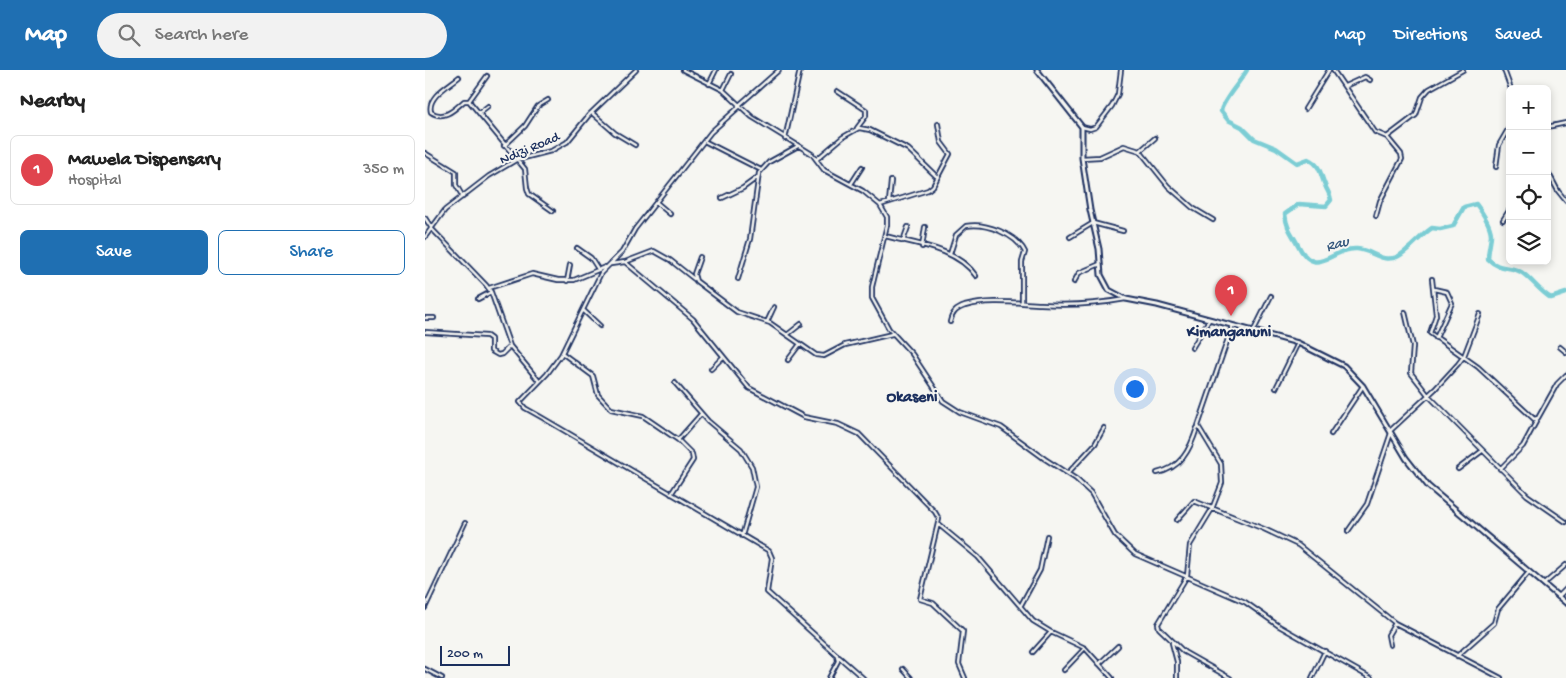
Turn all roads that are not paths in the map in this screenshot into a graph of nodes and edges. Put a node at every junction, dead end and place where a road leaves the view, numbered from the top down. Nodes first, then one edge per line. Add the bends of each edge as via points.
1 (683, 70) edge
2 (716, 70) edge
3 (779, 70) edge
4 (799, 70) edge
5 (1037, 70) edge
6 (1121, 70) edge
7 (1338, 70) edge
8 (1463, 70) edge
9 (1504, 70) edge
10 (634, 71) edge
11 (1332, 71) edge
12 (731, 74) dead end
13 (487, 76) dead end
14 (459, 77) dead end
15 (1370, 80) dead end
16 (709, 84) junction
17 (1510, 85) edge
18 (1345, 86) junction
19 (723, 90) junction
20 (837, 90) dead end
21 (548, 100) dead end
22 (469, 102) junction
23 (488, 106) dead end
24 (739, 106) junction
25 (1305, 110) dead end
26 (479, 113) junction
27 (592, 113) junction
28 (1566, 123) edge
29 (938, 124) dead end
30 (1551, 126) edge
31 (1082, 127) junction
32 (857, 128) junction
33 (1508, 130) edge
34 (1387, 137) junction
35 (1155, 138) dead end
36 (785, 139) junction
37 (706, 142) junction
38 (635, 145) dead end
39 (504, 146) junction
40 (798, 146) junction
41 (1140, 151) junction
42 (425, 153) edge
43 (1082, 158) junction
44 (817, 159) junction
45 (516, 160) junction
46 (862, 166) dead end
47 (1496, 167) dead end
48 (761, 170) junction
49 (1550, 175) edge
50 (936, 176) junction
51 (758, 177) junction
52 (891, 181) dead end
53 (851, 184) junction
54 (463, 197) junction
55 (722, 198) dead end
56 (1566, 201) edge
57 (656, 202) junction
58 (889, 202) junction
59 (880, 205) junction
60 (553, 211) dead end
61 (671, 214) dead end
62 (1506, 215) edge
63 (1376, 216) dead end
64 (425, 218) edge
65 (1213, 220) dead end
66 (1503, 220) dead end
67 (1093, 223) junction
68 (908, 227) dead end
69 (431, 228) junction
70 (925, 228) dead end
71 (1123, 231) dead end
72 (885, 236) junction
73 (425, 237) edge
74 (1070, 237) dead end
75 (903, 241) junction
76 (922, 247) junction
77 (577, 248) dead end
78 (949, 254) junction
79 (700, 257) dead end
80 (625, 262) junction
81 (611, 264) junction
82 (1100, 264) junction
83 (570, 265) dead end
84 (606, 267) junction
85 (598, 268) junction
86 (976, 276) dead end
87 (738, 279) dead end
88 (1432, 279) dead end
89 (695, 280) junction
90 (567, 281) junction
91 (1074, 282) dead end
92 (490, 290) junction
93 (1434, 290) junction
94 (1271, 296) dead end
95 (478, 299) dead end
96 (1126, 299) junction
97 (1022, 302) junction
98 (775, 307) dead end
99 (583, 310) junction
100 (1405, 312) dead end
101 (1480, 314) dead end
102 (425, 318) edge
103 (434, 318) dead end
104 (1209, 320) junction
105 (767, 322) junction
106 (950, 322) dead end
107 (801, 324) dead end
108 (600, 326) dead end
109 (1232, 327) junction
110 (425, 332) edge
111 (1253, 332) junction
112 (892, 334) junction
113 (787, 335) junction
114 (1436, 338) junction
115 (1298, 343) junction
116 (800, 344) junction
117 (510, 346) junction
118 (1560, 347) dead end
119 (1191, 348) dead end
120 (562, 352) junction
121 (1566, 352) edge
122 (1463, 356) junction
123 (723, 357) junction
124 (788, 360) dead end
125 (711, 369) dead end
126 (1566, 375) edge
127 (539, 380) junction
128 (675, 383) dead end
129 (1363, 386) junction
130 (1277, 388) dead end
131 (1428, 395) junction
132 (701, 414) junction
133 (1537, 420) junction
134 (1198, 426) junction
135 (1104, 428) dead end
136 (1391, 431) junction
137 (1331, 434) dead end
138 (678, 440) junction
139 (1482, 451) junction
140 (1500, 468) junction
141 (1458, 469) dead end
142 (1068, 473) junction
143 (1157, 473) dead end
144 (671, 494) junction
145 (1212, 510) junction
146 (1177, 520) dead end
147 (465, 522) dead end
148 (1566, 522) edge
149 (938, 524) junction
150 (1348, 531) dead end
151 (742, 536) junction
152 (1047, 536) dead end
153 (1566, 565) edge
154 (1529, 572) junction
155 (1187, 576) junction
156 (1544, 584) junction
157 (1566, 589) edge
158 (1559, 597) junction
159 (1566, 603) edge
160 (1021, 605) junction
161 (425, 608) edge
162 (1395, 623) junction
163 (1051, 632) junction
164 (1171, 642) junction
165 (1390, 645) dead end
166 (1119, 646) dead end
167 (1085, 648) junction
168 (1325, 651) junction
169 (1033, 652) dead end
170 (1457, 656) junction
171 (839, 657) junction
172 (1099, 664) junction
173 (903, 668) dead end
174 (425, 669) edge
175 (1064, 670) dead end
176 (442, 678) edge
177 (829, 678) edge
178 (863, 678) edge
179 (911, 678) edge
180 (965, 678) edge
181 (1112, 678) edge
182 (1177, 678) edge
183 (1230, 678) edge
184 (1312, 678) edge
185 (1371, 678) edge
186 (1501, 678) edge

1 - 16 street
2 - 16 street
3 - 24 street
4 - 36 street
5 - 31 street
6 - 31 street via 1118,94 1112,106 1097,127
7 - 11 street
8 - 34 street via 1429,89 1422,96 1416,115
9 - 17 street
10 - 27 street, Ndizi Road
11 - 18 street
11 - 25 street
12 - 19 street
13 - 22 street
14 - 22 street via 434,98 430,110 435,115 448,114 464,101
15 - 18 street via 1367,77
16 - 19 street
18 - 34 street via 1375,132
19 - 24 street
20 - 32 street via 866,110
21 - 39 street via 538,106 525,126
22 - 26 street
23 - 26 street
24 - 36 street
24 - 37 street via 711,132
26 - 39 street
27 - 38 street
27 - 45 street, Ndizi Road via 563,145
28 - 30 street
29 - 50 street via 941,142 950,154
31 - 43 street
32 - 44 street
32 - 50 street via 869,130 908,149
33 - 47 street via 1499,145
34 - 63 street via 1402,159 1380,201
35 - 41 street
36 - 40 street
37 - 48 street
37 - 57 street
39 - 45 street
40 - 44 street
40 - 48 street
41 - 43 street via 1124,146 1100,157
41 - 65 street via 1168,186
42 - 54 street via 456,172 457,185
43 - 67 street
44 - 53 street via 824,170
45 - 54 street, Ndizi Road
45 - 60 street via 527,172 529,194
46 - 53 street
48 - 51 street
49 - 56 street
50 - 58 street via 928,190
51 - 55 street
51 - 87 street via 750,240
52 - 58 street
53 - 59 street
54 - 69 street, Ndizi Road via 445,210
57 - 61 street
57 - 81 street
58 - 59 street
59 - 72 street via 887,220
62 - 66 street
64 - 69 street
67 - 71 street
67 - 74 street
67 - 82 street
68 - 75 street
69 - 73 street, Ndizi Road
69 - 92 street
70 - 76 street
72 - 75 street
72 - 112 street via 871,292
75 - 76 street
76 - 78 street
77 - 85 street
78 - 86 street via 966,264
78 - 97 street via 956,235 966,226 987,227 1011,238 1025,252
79 - 89 street
80 - 81 street
80 - 89 street via 654,251
80 - 123 street via 693,319
81 - 84 street
82 - 91 street via 1079,273
82 - 96 street via 1105,286
83 - 90 street
84 - 85 street
84 - 99 street via 596,280
85 - 90 street via 581,278
88 - 93 street
89 - 105 street via 737,312
90 - 92 street via 532,274
92 - 95 street
92 - 117 street
93 - 114 street via 1436,315 1430,333
93 - 114 street via 1447,292 1453,303
94 - 111 street
96 - 97 street via 1080,304
96 - 104 street
97 - 106 street via 966,306 953,312
98 - 105 street
99 - 108 street
99 - 120 street
100 - 131 street via 1413,346 1411,373
101 - 122 street
102 - 103 street
104 - 109 street
104 - 119 street
105 - 113 street
107 - 113 street
109 - 111 street
109 - 134 street
110 - 117 street via 489,337 491,351 498,355
111 - 115 street
112 - 116 street via 845,345 824,356 816,355
112 - 142 street via 912,354 948,405 965,415 1001,427
113 - 116 street
114 - 122 street
115 - 129 street via 1343,366
115 - 130 street
116 - 124 street
117 - 127 street
118 - 121 street
120 - 127 street
120 - 138 street via 593,376 598,395 611,409 643,416
122 - 131 street
122 - 133 street
123 - 125 street
123 - 149 street via 756,393 804,417 838,424 859,434 935,512
126 - 133 street via 1557,384
127 - 144 street via 521,399 520,403 525,408
128 - 132 street
129 - 136 street
129 - 137 street
131 - 136 street
131 - 139 street
132 - 138 street
132 - 151 street via 741,449 755,476 754,495
133 - 140 street via 1523,446
134 - 143 street via 1183,458 1171,469
134 - 145 street via 1217,456 1223,473 1221,491
135 - 142 street via 1095,444
136 - 150 street via 1369,499
136 - 154 street via 1406,458 1428,486
138 - 144 street via 692,454 693,460
139 - 140 street
139 - 141 street
140 - 148 street via 1535,502
142 - 155 street via 1091,493 1111,529 1132,551
144 - 151 street
145 - 146 street via 1194,501
145 - 155 street via 1190,545
145 - 162 street via 1264,528 1307,550
147 - 161 street
149 - 160 street via 978,557
149 - 180 street via 920,599 933,603 963,631 959,664
151 - 171 street via 772,553 767,587 770,596
152 - 160 street via 1041,570
153 - 156 street
154 - 156 street
154 - 170 street via 1497,609 1494,623
155 - 164 street via 1158,624
155 - 168 street via 1245,602 1279,626
156 - 158 street
157 - 158 street
158 - 159 street
160 - 163 street via 1030,617
162 - 165 street via 1388,635
162 - 170 street
163 - 167 street
163 - 169 street
164 - 182 street via 1177,662
164 - 183 street
166 - 172 street
167 - 172 street
167 - 175 street
168 - 184 street
168 - 185 street
170 - 186 street
171 - 177 street
171 - 178 street
172 - 181 street
173 - 179 street
174 - 176 street

